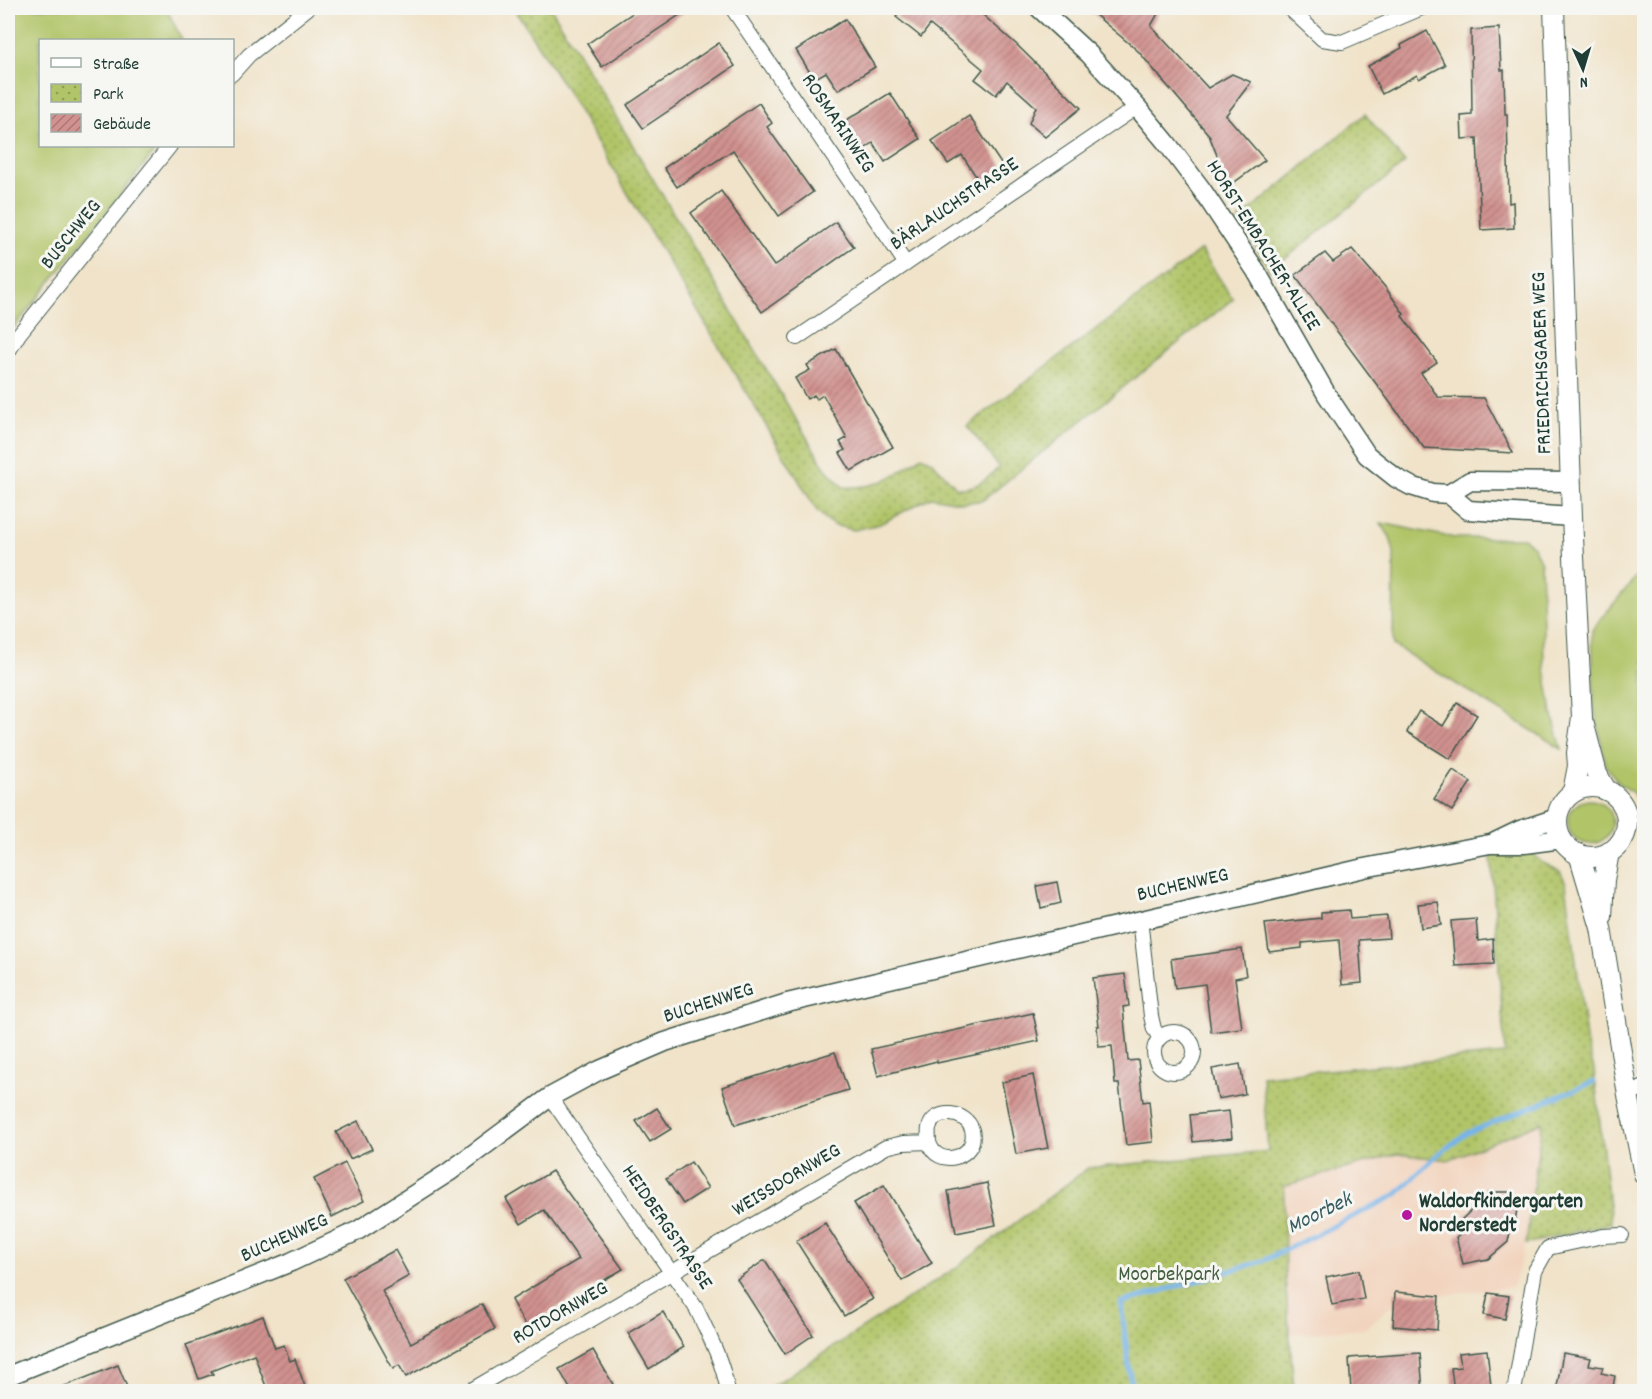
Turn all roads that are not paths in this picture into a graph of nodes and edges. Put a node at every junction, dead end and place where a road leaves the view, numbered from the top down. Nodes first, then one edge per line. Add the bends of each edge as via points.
1 (308, 8) edge
2 (732, 8) edge
3 (1039, 8) edge
4 (1289, 8) edge
5 (1422, 8) edge
6 (1554, 8) edge
7 (234, 72) edge
8 (1137, 107) junction
9 (169, 147) edge
10 (906, 264) junction
11 (797, 338) dead end
12 (8, 352) edge
13 (1571, 482) junction
14 (1449, 494) junction
15 (1572, 517) junction
16 (1582, 717) junction
17 (1606, 790) junction
18 (1573, 792) junction
19 (1557, 818) junction
20 (1562, 839) junction
21 (1490, 844) junction
22 (1609, 852) junction
23 (1579, 854) junction
24 (1140, 919) junction
25 (1602, 928) junction
26 (1160, 1038) dead end
27 (1636, 1091) edge
28 (550, 1097) junction
29 (929, 1142) dead end
30 (1644, 1174) edge
31 (1622, 1235) dead end
32 (673, 1273) junction
33 (8, 1376) edge
34 (473, 1392) edge
35 (728, 1392) edge
36 (1514, 1392) edge

1 - 7 street
2 - 10 street, ROSMARINWEG
3 - 8 street, HORST-EMBACHER-ALLEE via 1089,54
4 - 5 street via 1322,39 1342,42
6 - 13 main road, FRIEDRICHSGABER WEG
8 - 10 street, BÄRLAUCHSTRASSE
8 - 14 street, HORST-EMBACHER-ALLEE via 1202,189 1367,455 1411,486
9 - 12 street, BUSCHWEG
10 - 11 street, BÄRLAUCHSTRASSE
13 - 14 street via 1470,482
13 - 15 main road, FRIEDRICHSGABER WEG
14 - 15 street, HORST-EMBACHER-ALLEE via 1468,510
15 - 16 main road, FRIEDRICHSGABER WEG
16 - 17 main road, FRIEDRICHSGABER WEG via 1597,774
16 - 18 main road, FRIEDRICHSGABER WEG
17 - 18 main road via 1586,788
17 - 22 main road via 1621,803 1626,821 1622,839
18 - 19 main road
19 - 20 main road
19 - 21 street, BUCHENWEG
20 - 21 street, BUCHENWEG
20 - 23 main road
21 - 24 street, BUCHENWEG
22 - 23 main road via 1594,857
22 - 25 main road
23 - 25 main road
24 - 26 street via 1151,1016
24 - 28 street, BUCHENWEG via 786,1003 726,1021 600,1070
25 - 27 main road
27 - 30 main road
28 - 32 street, HEIDBERGSTRASSE
28 - 33 street, BUCHENWEG via 449,1172 357,1231 291,1262
29 - 32 street, WEISSDORNWEG via 885,1147
31 - 36 street via 1548,1248 1535,1271
32 - 34 street, ROTDORNWEG
32 - 35 street, HEIDBERGSTRASSE via 712,1341

